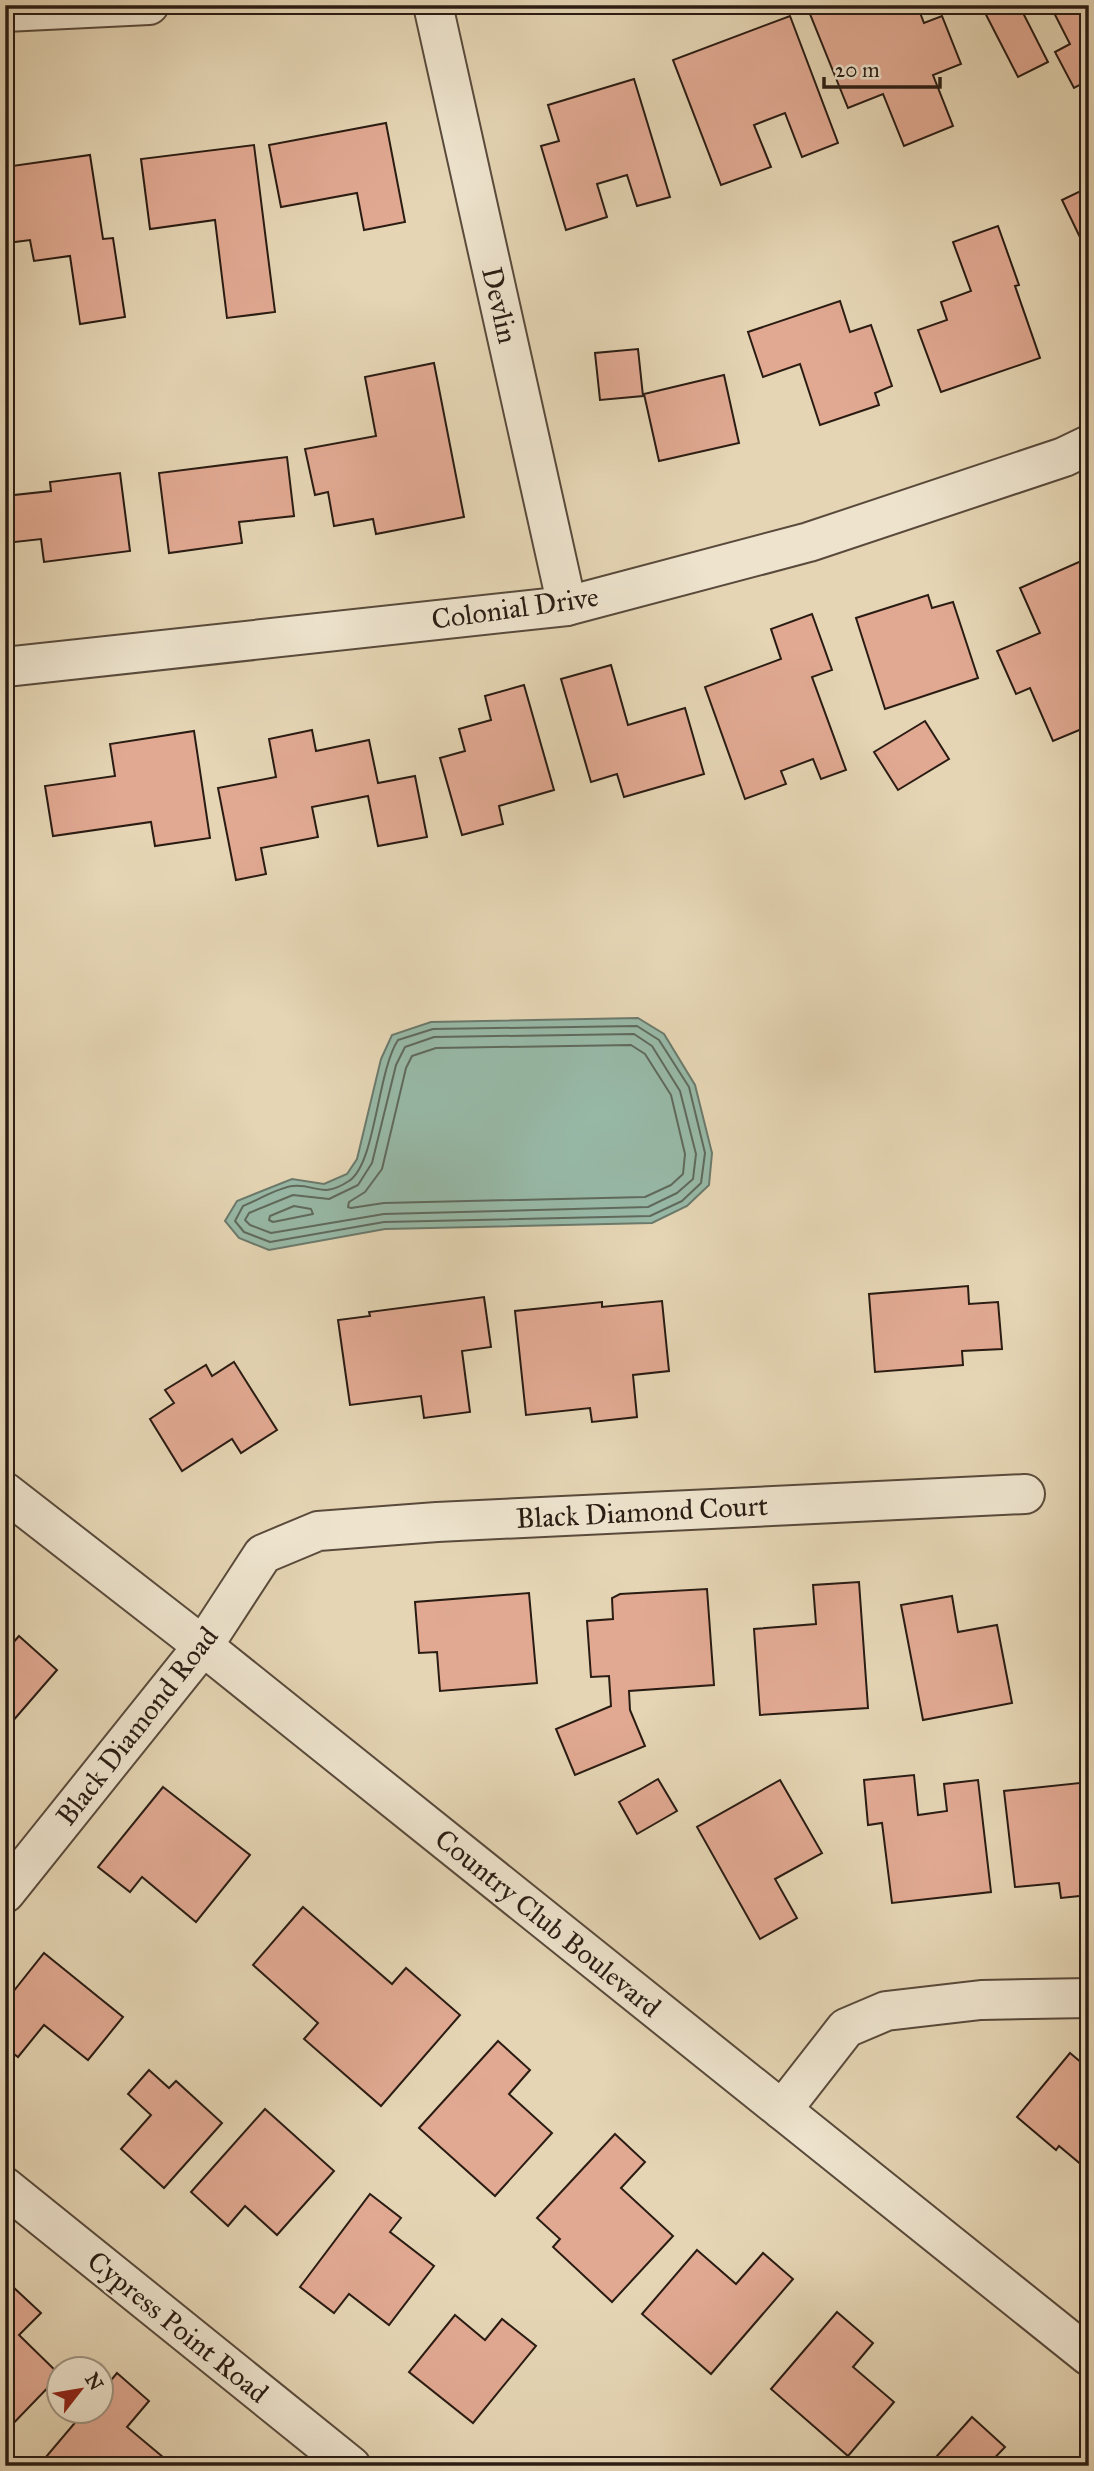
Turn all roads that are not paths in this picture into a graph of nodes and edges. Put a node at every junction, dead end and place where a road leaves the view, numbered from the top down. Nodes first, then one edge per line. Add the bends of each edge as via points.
1 (149, 5) edge
2 (433, 5) edge
3 (5, 12) edge
4 (1089, 445) edge
5 (567, 606) junction
6 (5, 667) edge
7 (5, 1492) edge
8 (1025, 1494) dead end
9 (263, 1554) joint
10 (204, 1646) junction
11 (5, 1894) edge
12 (1089, 1998) edge
13 (782, 2110) junction
14 (5, 2188) edge
15 (1089, 2356) edge
16 (351, 2466) edge

1 - 3 street
2 - 5 street, Devlin
4 - 5 street, Colonial Drive via 809,542
5 - 6 street, Colonial Drive
7 - 10 street, Country Club Boulevard
8 - 9 street, Black Diamond Court via 318,1531
9 - 10 street, Black Diamond Road
10 - 11 street, Black Diamond Road
10 - 13 street, Country Club Boulevard
12 - 13 street via 981,2000 886,2011 846,2028
13 - 15 street, Country Club Boulevard
14 - 16 street, Cypress Point Road

